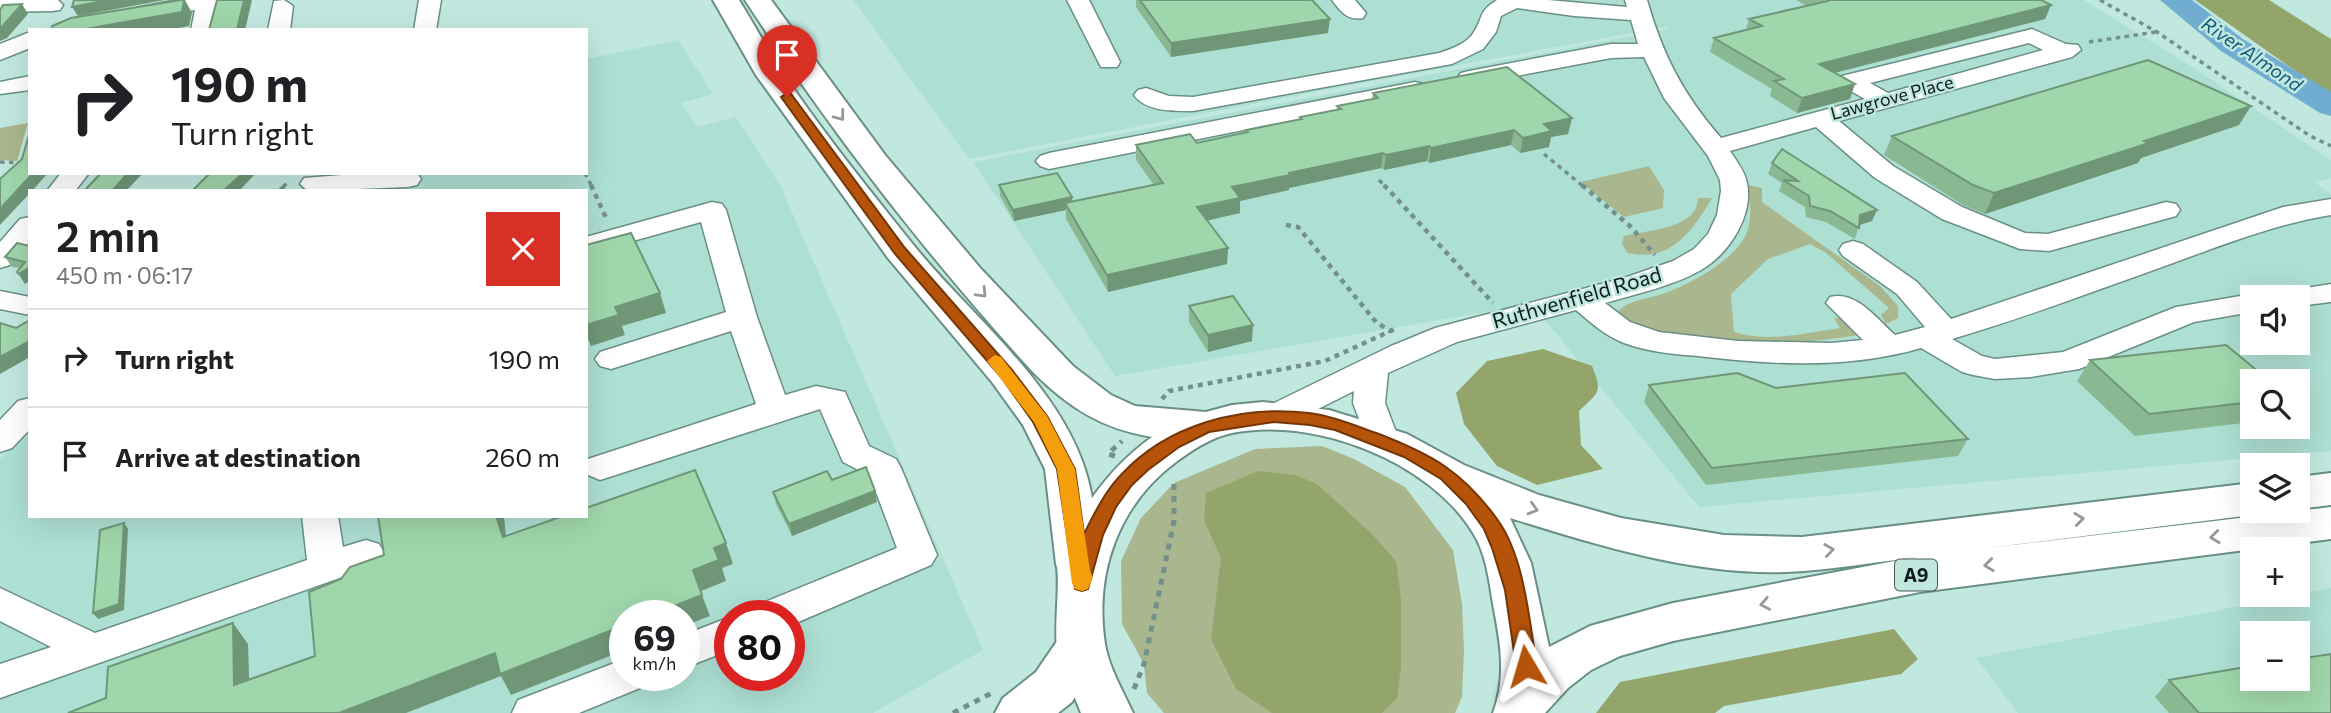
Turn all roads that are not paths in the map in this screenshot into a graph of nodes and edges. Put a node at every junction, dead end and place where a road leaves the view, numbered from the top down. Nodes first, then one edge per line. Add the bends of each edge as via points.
1 (430, 0) edge
2 (726, 0) edge
3 (758, 0) edge
4 (1078, 0) edge
5 (207, 1) edge
6 (0, 6) edge
7 (62, 6) edge
8 (282, 6) dead end
9 (1638, 7) edge
10 (128, 15) edge
11 (202, 28) edge
12 (279, 28) edge
13 (425, 28) edge
14 (28, 39) edge
15 (1651, 50) junction
16 (0, 53) edge
17 (1108, 62) dead end
18 (1547, 63) junction
19 (28, 83) edge
20 (1539, 87) dead end
21 (4, 88) dead end
22 (1146, 95) dead end
23 (1884, 100) junction
24 (1820, 118) junction
25 (1714, 148) junction
26 (1049, 161) dead end
27 (74, 175) edge
28 (408, 179) dead end
29 (314, 183) edge
30 (62, 189) edge
31 (2331, 207) edge
32 (2166, 210) dead end
33 (28, 227) edge
34 (588, 245) edge
35 (1853, 250) dead end
36 (0, 259) edge
37 (2331, 293) edge
38 (2310, 296) edge
39 (0, 300) edge
40 (1583, 301) junction
41 (1841, 303) dead end
42 (2240, 305) edge
43 (28, 306) edge
44 (742, 317) junction
45 (1935, 334) junction
46 (1889, 347) junction
47 (611, 359) dead end
48 (1373, 368) junction
49 (774, 410) junction
50 (28, 411) edge
51 (1274, 417) junction
52 (1205, 426) junction
53 (0, 440) edge
54 (1382, 440) junction
55 (600, 468) dead end
56 (1447, 474) junction
57 (2331, 489) edge
58 (2310, 492) edge
59 (2240, 500) edge
60 (320, 518) edge
61 (2331, 523) edge
62 (366, 554) dead end
63 (327, 568) junction
64 (1082, 583) junction
65 (805, 602) edge
66 (0, 603) edge
67 (1081, 645) junction
68 (92, 650) junction
69 (0, 681) edge
70 (609, 683) edge
71 (1119, 706) edge
72 (1522, 706) edge
73 (533, 713) edge
74 (1021, 713) edge

1 - 13 street
2 - 64 main road via 770,75 900,251 1041,420 1066,469
3 -> 52 main road via 801,66 939,245 1047,363 1096,405 1119,416
4 - 17 street
5 - 10 street
5 - 11 street
6 - 7 street
8 - 12 street
9 - 15 street, Ruthvenfield Road
9 - 22 street via 1574,10 1533,2 1505,4 1492,13 1488,29 1472,49 1444,60 1192,104 1164,103
14 - 16 street
15 - 18 street via 1611,51
15 - 25 street, Ruthvenfield Road via 1684,110
18 - 20 street via 1569,81
18 - 26 street
19 - 21 street
23 - 23 street, Lawgrove Place via 2067,51 2032,36 1850,81
23 - 24 street, Lawgrove Place
24 - 25 street, Lawgrove Place
24 - 32 street via 1884,172 1952,213 2020,241 2049,243
25 - 40 street, Ruthvenfield Road via 1733,180 1734,208 1724,231 1696,261
27 - 30 street
28 - 29 street
31 - 45 street via 2238,230
33 - 36 street
34 - 44 street via 712,210
35 - 45 street via 1907,288
37 - 38 street
39 - 43 street
40 - 46 street via 1619,329 1660,342 1831,353
40 - 48 street, Ruthvenfield Road via 1495,310
41 - 46 street
42 - 45 street via 2187,314 2068,362 2031,366 1995,369 1973,365
44 - 47 street
44 - 49 street
45 - 46 street
48 - 51 street, Ruthvenfield Road
48 - 54 street via 1369,403
49 - 55 street
49 - 65 street via 816,397 833,400 855,454 884,468 918,555
50 - 53 street
51 - 52 main road
51 - 54 main road via 1339,425
52 - 64 main road via 1173,443 1126,480 1093,535
54 - 56 main road
56 -> 59 main road, A9 via 1526,507 1621,535 1737,552 1802,554
56 - 72 main road via 1492,526 1502,548 1523,635
57 - 58 main road
60 - 63 street
61 -> 72 main road, A9 via 1920,574 1673,622 1607,640 1574,656 1550,673
62 - 63 street
63 - 68 street
64 - 67 main road
66 - 68 street
67 - 71 main road via 1094,683
67 - 74 main road via 1054,687
68 - 69 street
70 - 73 street

